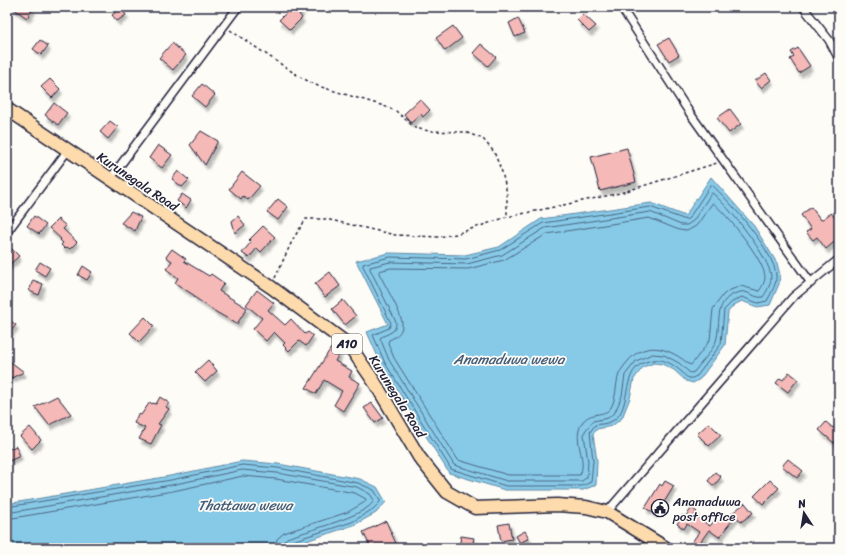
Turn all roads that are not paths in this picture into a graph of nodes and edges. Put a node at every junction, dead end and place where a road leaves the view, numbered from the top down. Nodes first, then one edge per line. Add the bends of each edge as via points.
1 (238, 7) edge
2 (621, 7) edge
3 (803, 7) edge
4 (839, 59) edge
5 (7, 109) edge
6 (68, 150) junction
7 (110, 179) junction
8 (7, 232) edge
9 (839, 259) edge
10 (811, 283) junction
11 (607, 512) junction
12 (666, 548) edge

1 - 7 street
2 - 10 street via 689,112
3 - 4 street via 829,40
5 - 6 highway, Kurunegala Road / A10
6 - 7 highway, Kurunegala Road / A10
6 - 8 street
7 - 11 highway, Kurunegala Road / A10 via 271,287 349,345 419,457 447,492 475,508 558,505
9 - 10 street
10 - 11 street via 793,297
11 - 12 highway, Kurunegala Road / A10

